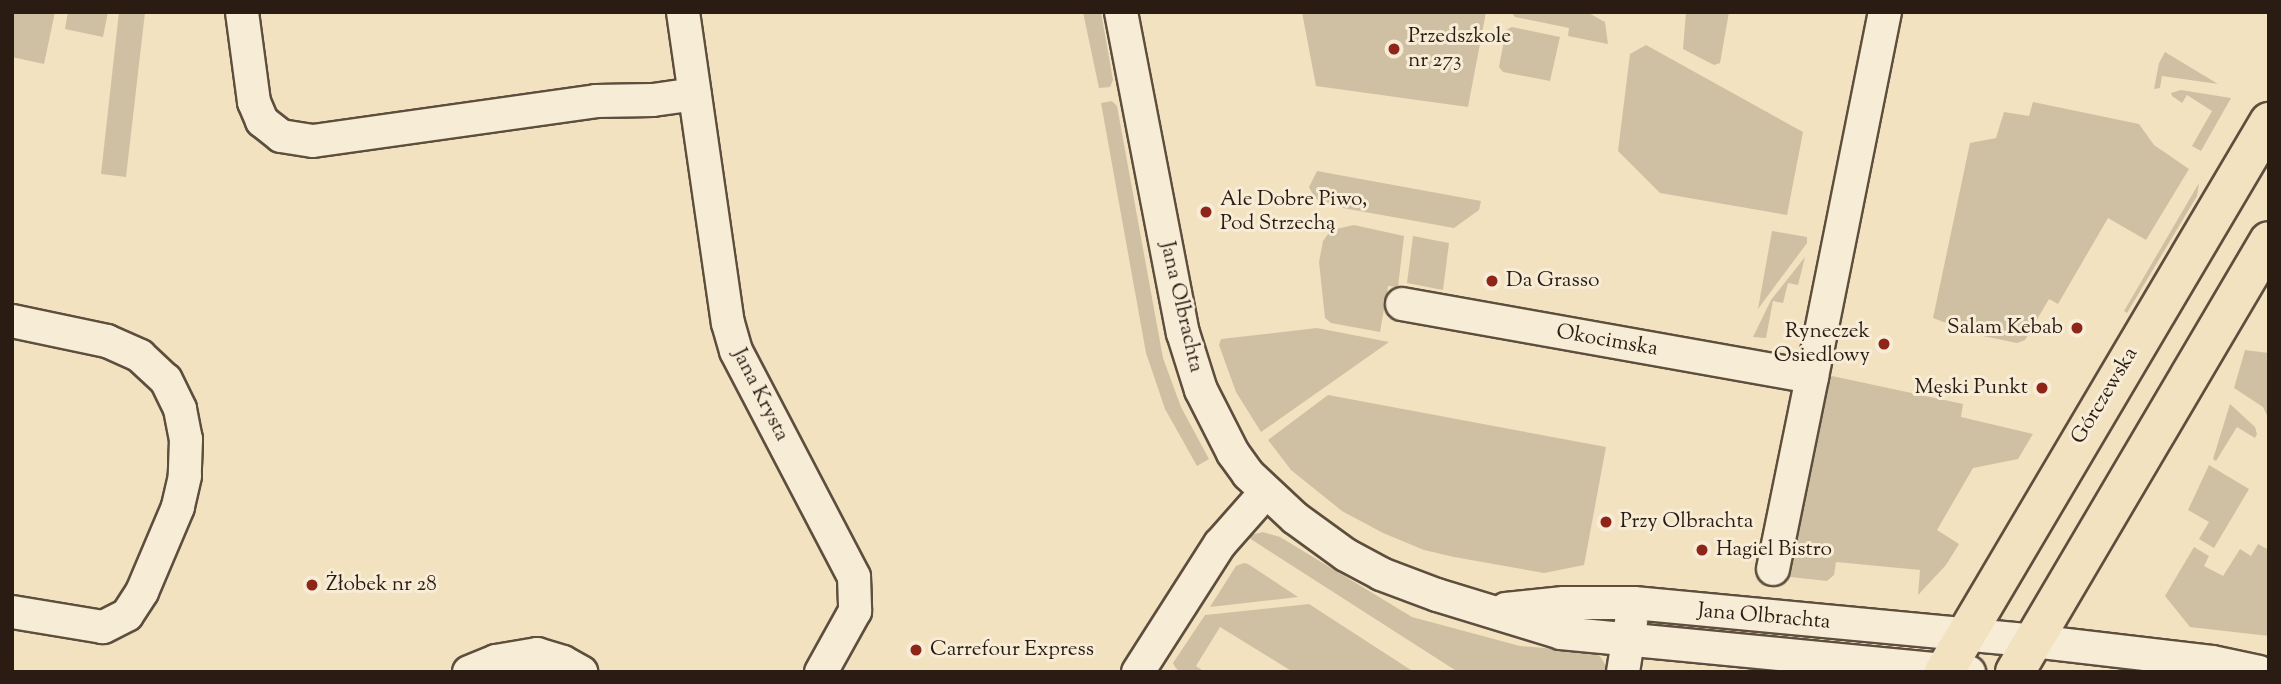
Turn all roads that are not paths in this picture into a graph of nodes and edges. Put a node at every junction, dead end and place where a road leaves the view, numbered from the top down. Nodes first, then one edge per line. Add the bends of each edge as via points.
1 (242, 12) edge
2 (683, 12) edge
3 (1121, 12) edge
4 (1885, 12) edge
5 (695, 94) junction
6 (2269, 122) edge
7 (2269, 241) edge
8 (1402, 304) dead end
9 (12, 321) edge
10 (1812, 377) junction
11 (1265, 493) junction
12 (1773, 569) dead end
13 (1634, 603) junction
14 (1494, 610) junction
15 (12, 612) edge
16 (1965, 634) junction
17 (1628, 641) junction
18 (2024, 656) edge
19 (1953, 671) edge
20 (469, 672) edge
21 (582, 672) edge
22 (821, 672) edge
23 (1138, 672) edge
24 (1623, 672) edge
25 (2259, 672) edge

1 - 5 street via 254,102 262,121 281,136 292,138 313,141 596,102
2 - 5 street, Jana Krysta
3 - 11 street, Jana Olbrachta via 1183,333 1215,421
4 - 10 street
5 - 22 street, Jana Krysta via 736,351 854,577 855,611
6 - 16 main road, Górczewska
7 - 18 main road
8 - 10 street, Okocimska
9 - 15 street via 107,341 140,356 166,380 180,409 186,439 178,507 142,592 127,615 103,627
10 - 12 street
11 - 14 street, Jana Olbrachta via 1346,555 1381,573 1437,596
11 - 23 street via 1220,544
13 - 14 street, Jana Olbrachta
13 - 16 street, Jana Olbrachta
13 - 17 street
14 - 17 street, Jana Olbrachta via 1561,633
16 - 18 street, Jana Olbrachta
16 - 19 main road, Górczewska
17 - 19 street, Jana Olbrachta
17 - 24 street
18 - 25 street, Jana Olbrachta via 2212,662
20 - 21 street via 496,661 537,654

